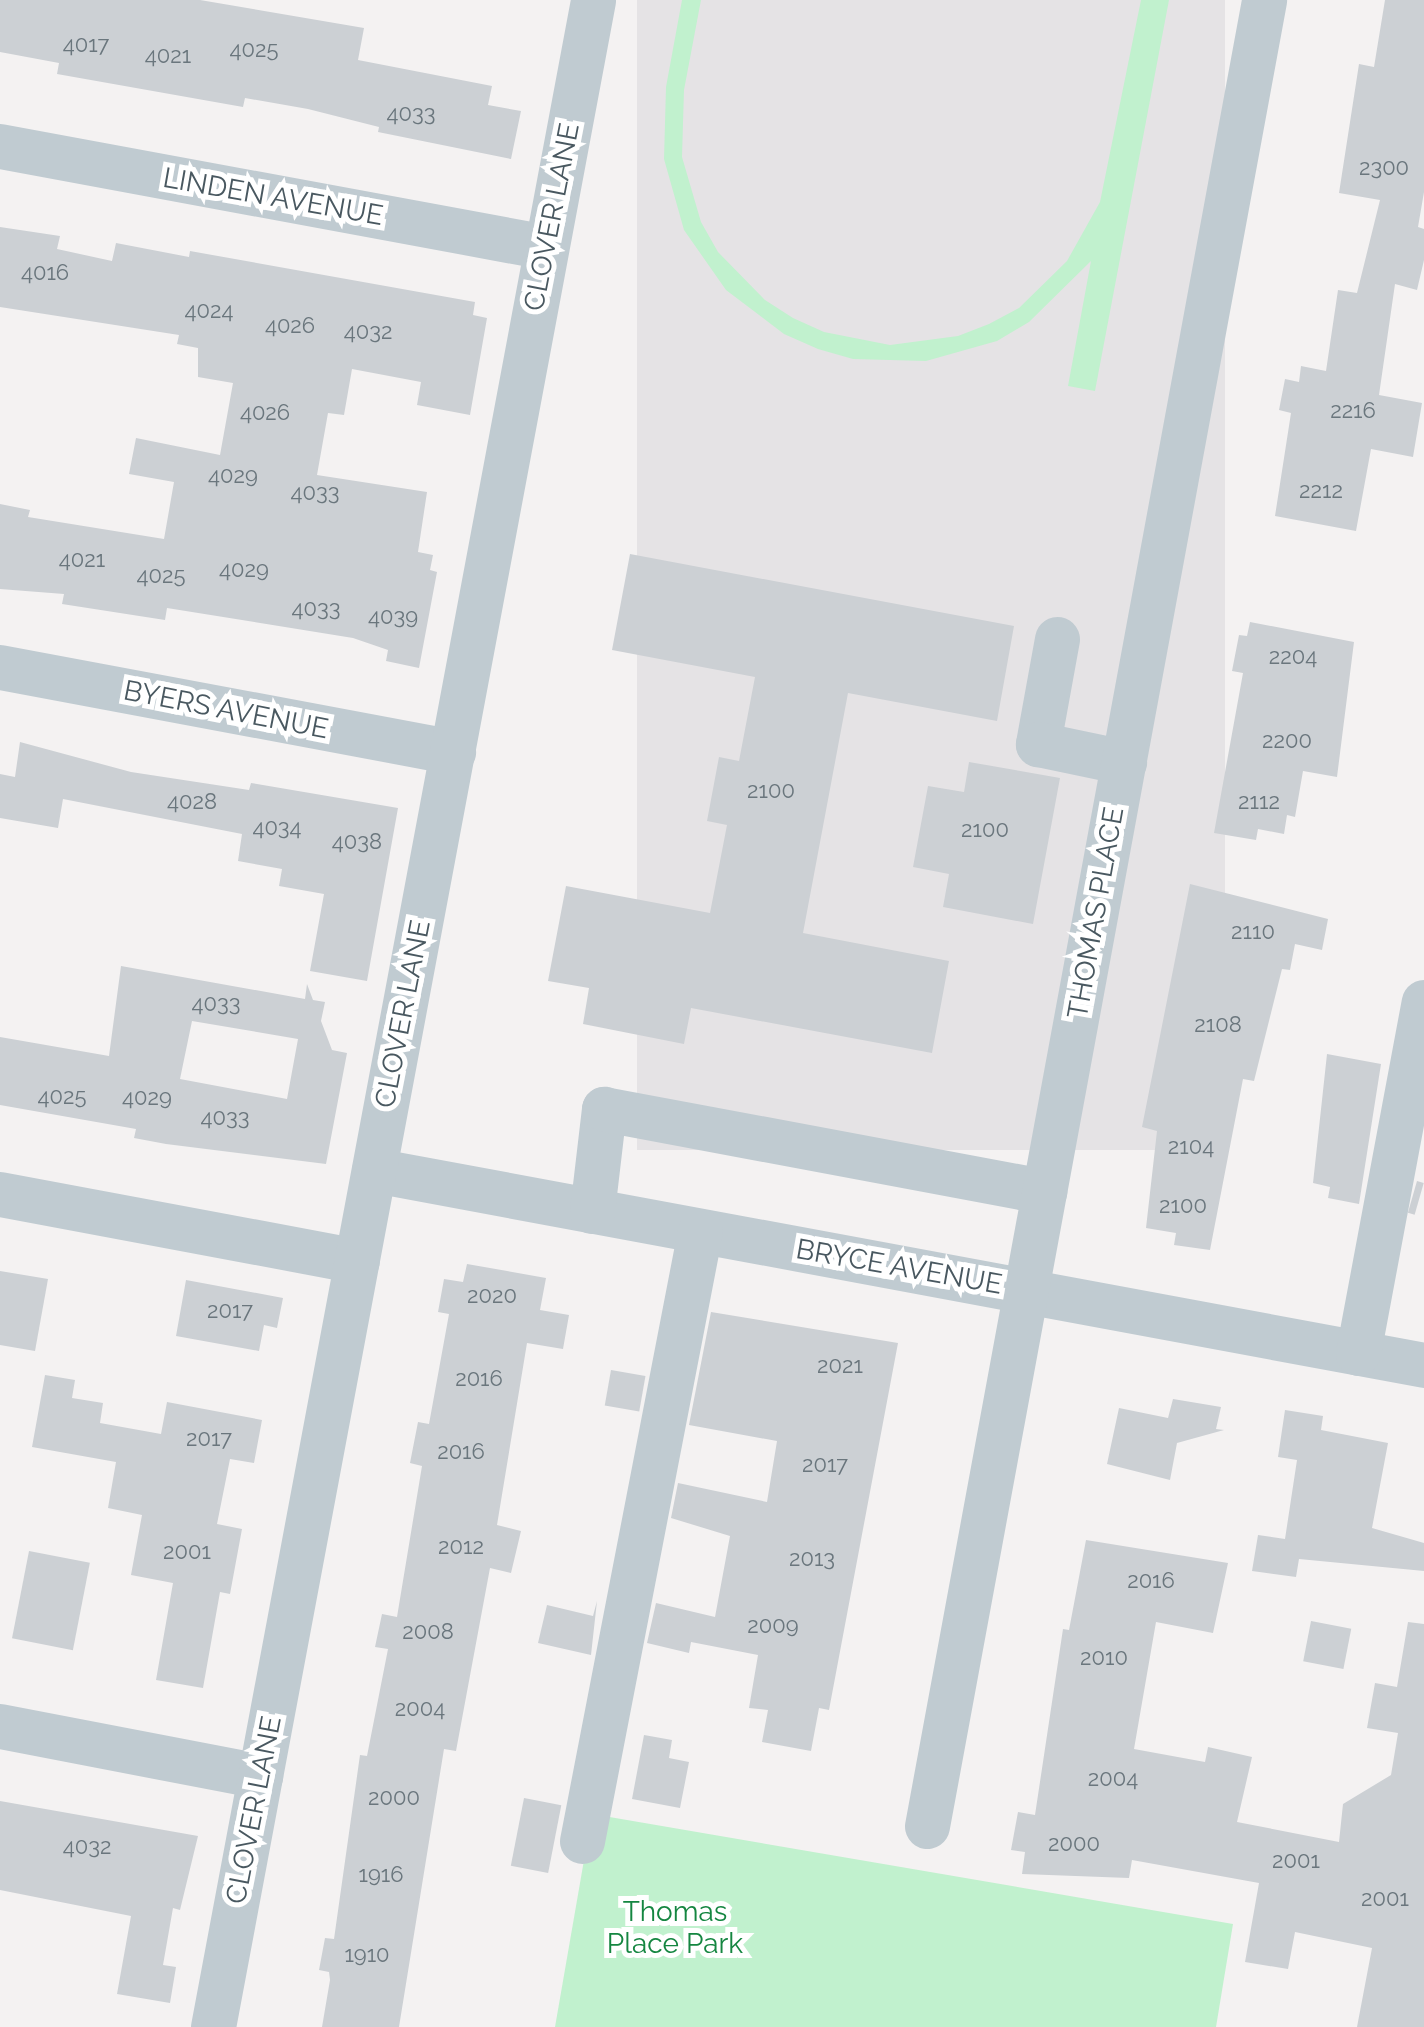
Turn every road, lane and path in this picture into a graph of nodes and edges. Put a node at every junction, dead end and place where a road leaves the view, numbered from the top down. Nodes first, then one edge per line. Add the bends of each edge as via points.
1 (593, 0) edge
2 (1264, 0) edge
3 (0, 146) edge
4 (546, 247) junction
5 (1057, 638) dead end
6 (0, 668) edge
7 (452, 752) junction
8 (1124, 762) junction
9 (1424, 1002) edge
10 (374, 1170) junction
11 (1044, 1191) junction
12 (0, 1194) edge
13 (592, 1211) junction
14 (700, 1231) junction
15 (357, 1261) junction
16 (1026, 1290) junction
17 (1358, 1353) junction
18 (1424, 1365) edge
19 (0, 1726) edge
20 (260, 1776) junction
21 (927, 1826) dead end
22 (582, 1841) dead end
23 (213, 2027) edge

1 - 4 street, CLOVER LANE
2 - 8 street, THOMAS PLACE
3 - 4 street, LINDEN AVENUE
4 - 7 street, CLOVER LANE
5 - 8 street via 1038,744
6 - 7 street, BYERS AVENUE
7 - 10 street, CLOVER LANE
8 - 11 street, THOMAS PLACE
9 - 17 street
10 - 13 street, BRYCE AVENUE
10 - 15 street, CLOVER LANE
11 - 13 street via 604,1109
11 - 16 street, THOMAS PLACE
12 - 15 street
13 - 14 street, BRYCE AVENUE
14 - 16 street, BRYCE AVENUE
14 - 22 street
15 - 20 street, CLOVER LANE
16 - 17 street, BRYCE AVENUE
16 - 21 street, THOMAS PLACE
17 - 18 street, BRYCE AVENUE
19 - 20 street
20 - 23 street, CLOVER LANE

